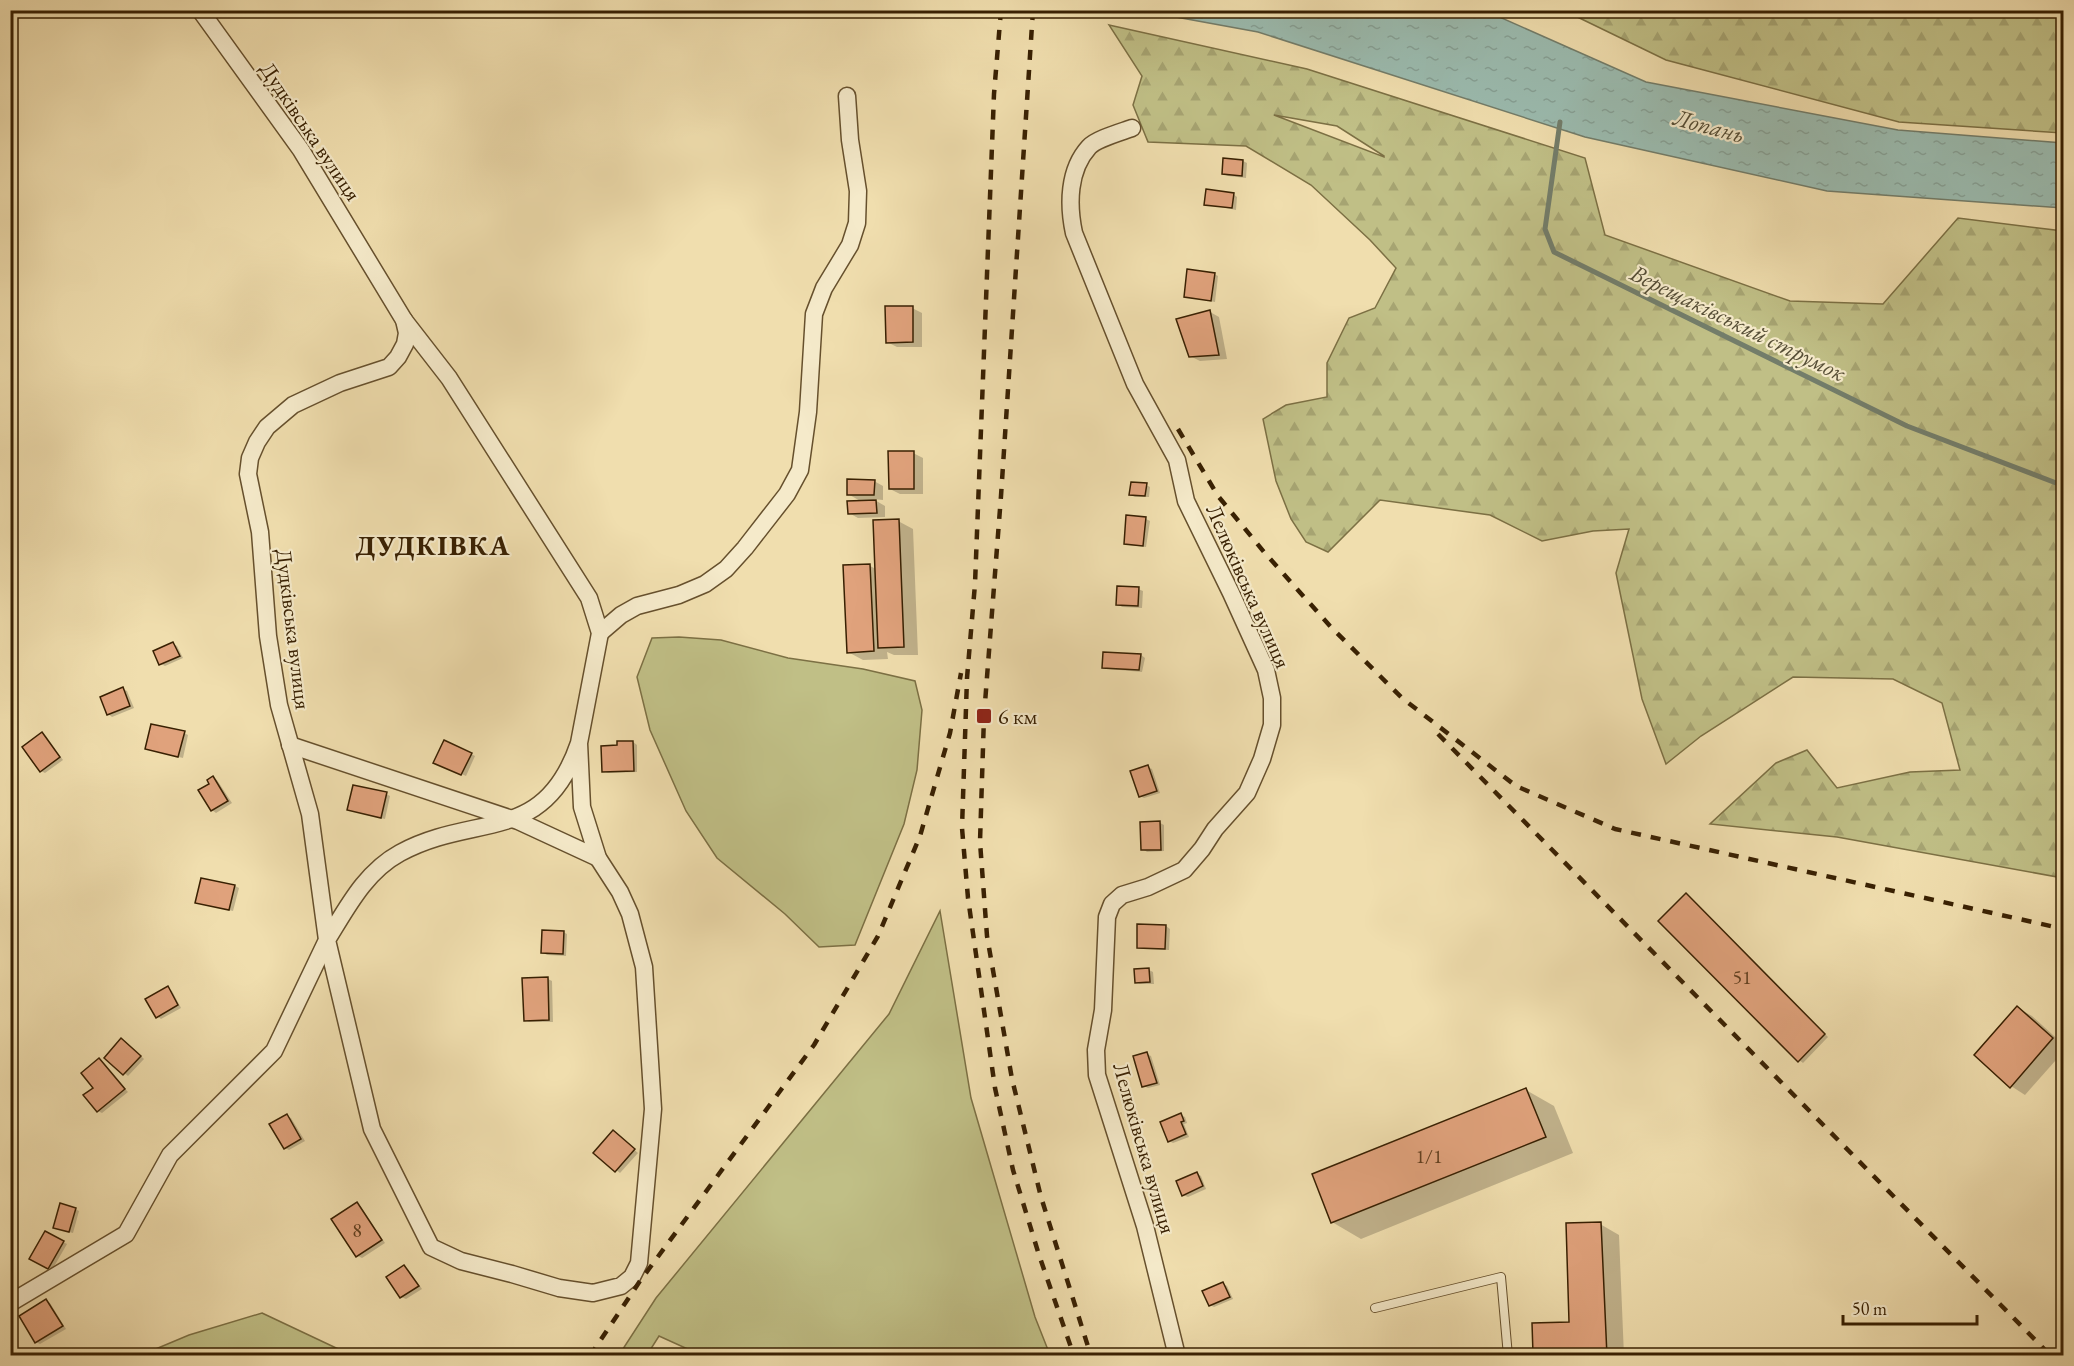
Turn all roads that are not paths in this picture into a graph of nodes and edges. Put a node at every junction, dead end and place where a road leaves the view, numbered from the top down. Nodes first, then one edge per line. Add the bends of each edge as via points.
1 (200, 10) edge
2 (847, 96) dead end
3 (1132, 128) dead end
4 (404, 320) junction
5 (600, 633) junction
6 (579, 743) junction
7 (290, 745) junction
8 (513, 820) junction
9 (598, 858) junction
10 (327, 940) junction
11 (10, 1303) edge
12 (1375, 1308) dead end
13 (1177, 1356) edge
14 (1508, 1356) edge

1 - 4 street, Дудківська вулиця via 301,150
2 - 5 street via 858,191 857,222 850,245 824,288 814,314 800,470 787,494 726,569 679,595 637,606
3 - 13 street, Лелюківська вулиця via 1090,146 1078,165 1071,188 1074,233 1135,384 1178,460 1186,501 1266,670 1272,698 1272,725 1247,793 1184,870 1122,895 1112,904 1107,917 1097,1075 1145,1226
4 - 5 street via 449,378 589,598
4 - 7 street, Дудківська вулиця via 405,344 389,367 340,383 293,405 267,426 250,458 248,474 260,532 268,636
5 - 6 street
6 - 8 street via 566,775 555,789 529,812
6 - 9 street, Дудківська вулиця via 582,807
7 - 8 street
7 - 10 street, Дудківська вулиця via 310,814
8 - 9 street
8 - 10 street via 441,837 399,854 382,865 355,893
9 - 10 street, Дудківська вулиця via 630,914 644,967 654,1109 639,1263 632,1277 621,1286 593,1293 559,1288 461,1261 431,1247 372,1129
10 - 11 street via 274,1051 170,1155 126,1234
12 - 14 lane via 1501,1277

